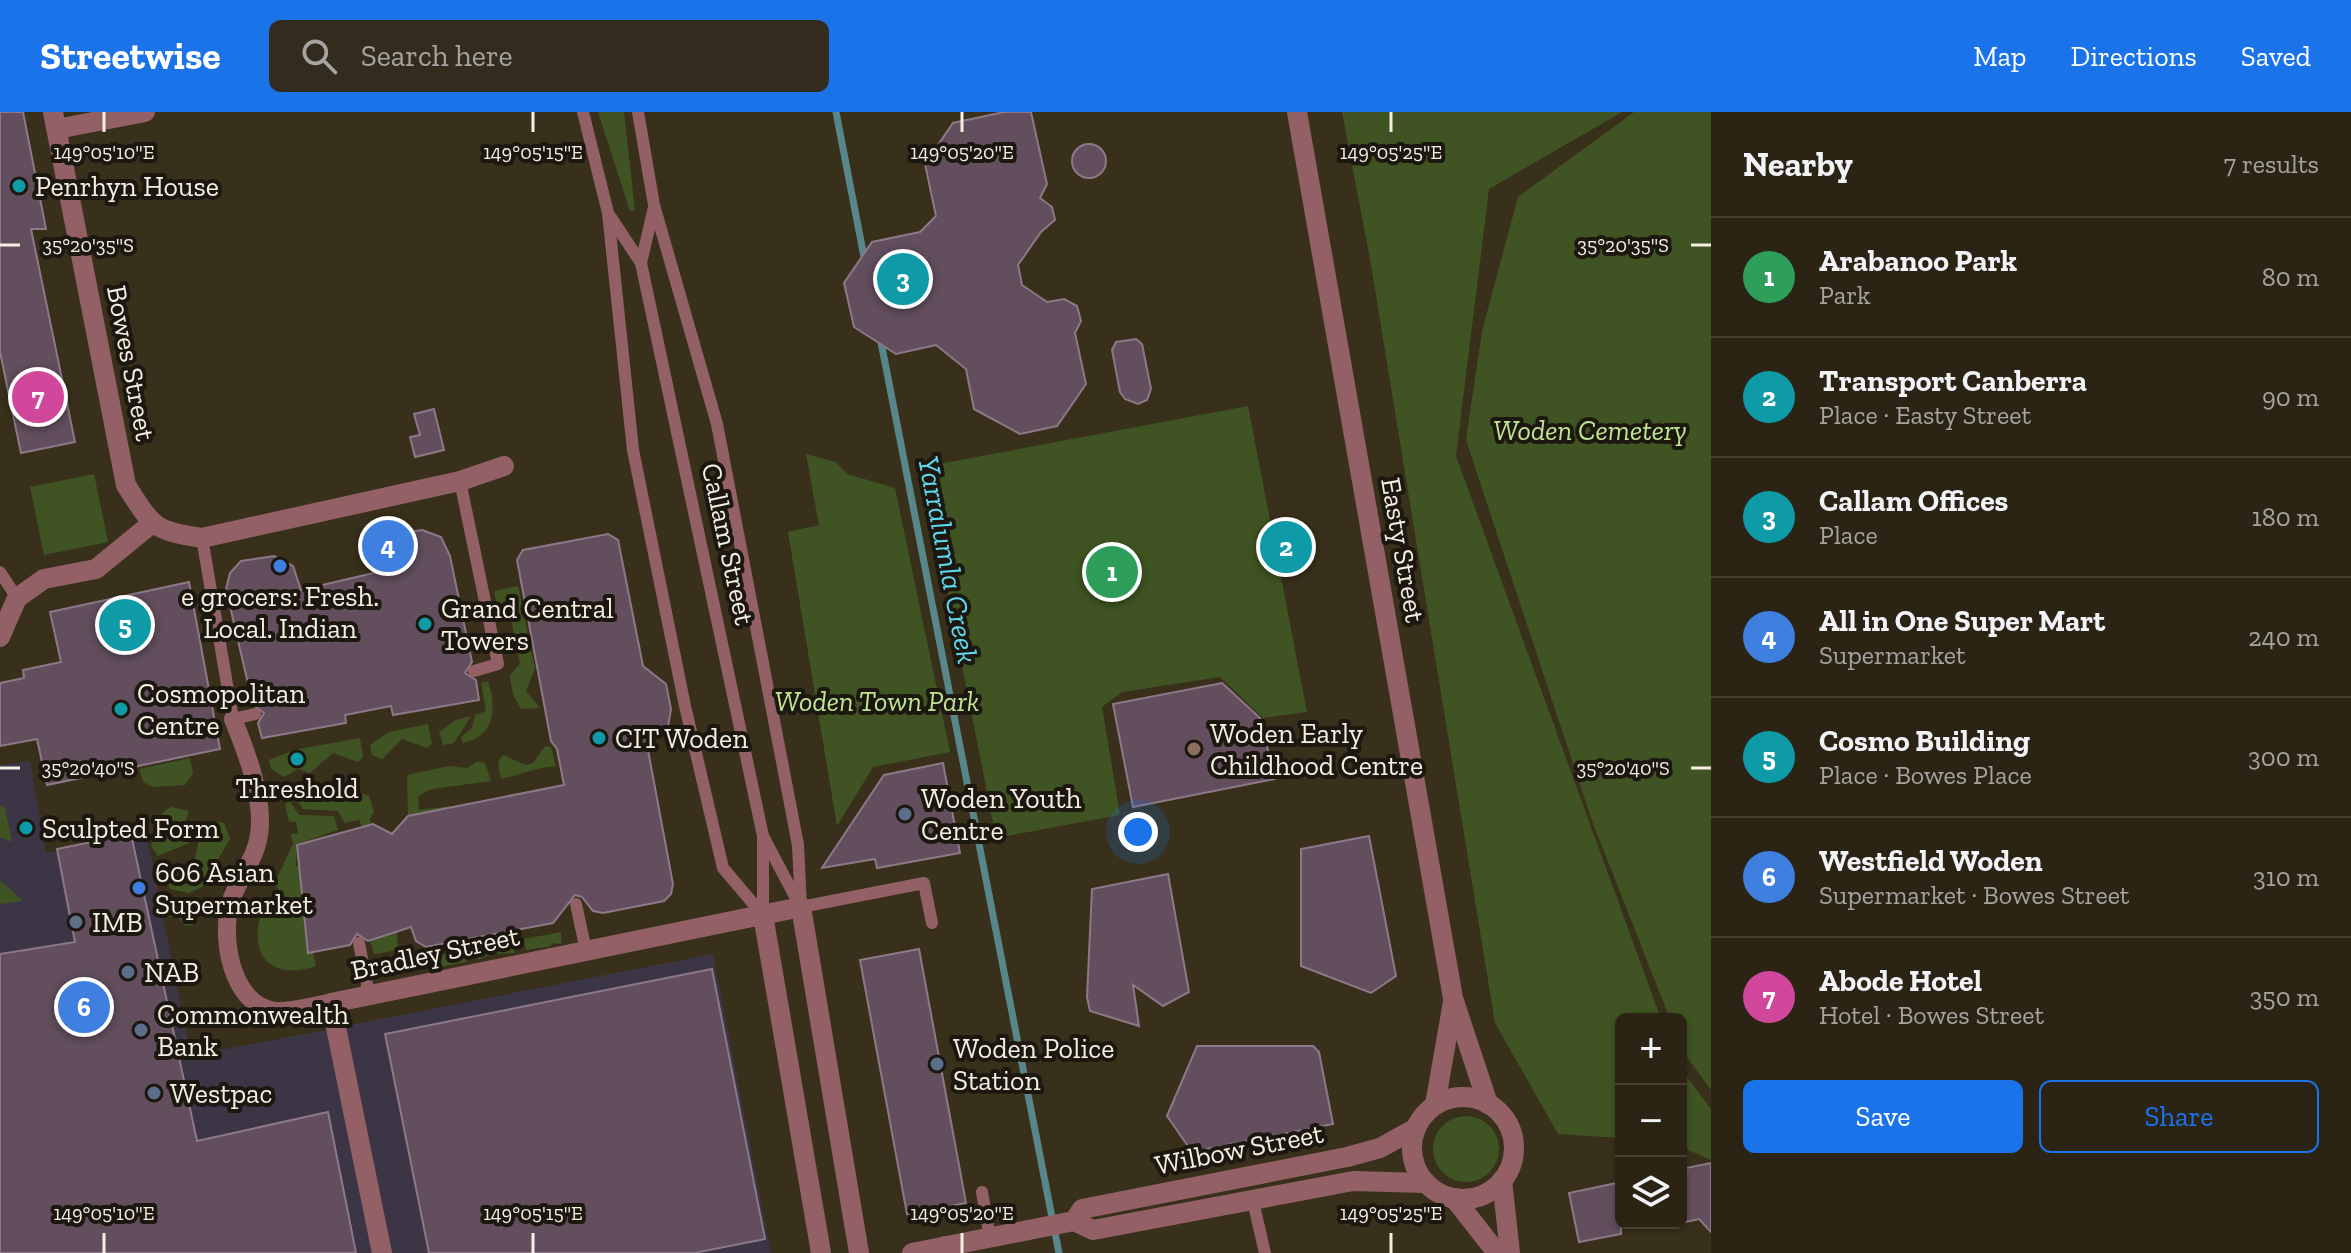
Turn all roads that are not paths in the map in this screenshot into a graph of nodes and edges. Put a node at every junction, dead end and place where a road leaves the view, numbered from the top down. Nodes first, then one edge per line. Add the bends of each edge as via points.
1 (145, 112) edge
2 (583, 112) edge
3 (638, 112) edge
4 (1297, 112) edge
5 (55, 120) edge
6 (654, 205) junction
7 (608, 213) junction
8 (641, 263) junction
9 (504, 466) dead end
10 (460, 481) junction
11 (151, 524) junction
12 (202, 538) junction
13 (0, 572) edge
14 (17, 598) junction
15 (0, 637) edge
16 (474, 671) dead end
17 (255, 714) dead end
18 (233, 719) junction
19 (763, 836) junction
20 (576, 904) dead end
21 (801, 907) junction
22 (763, 915) junction
23 (932, 923) dead end
24 (359, 943) dead end
25 (586, 951) junction
26 (369, 995) junction
27 (1453, 998) junction
28 (331, 1003) junction
29 (1488, 1104) junction
30 (1435, 1105) junction
31 (1416, 1128) junction
32 (1502, 1180) junction
33 (1425, 1183) junction
34 (982, 1192) dead end
35 (1454, 1198) junction
36 (1253, 1201) junction
37 (1074, 1221) junction
38 (990, 1238) junction
39 (942, 1250) edge
40 (382, 1253) edge
41 (821, 1253) edge
42 (859, 1253) edge
43 (912, 1253) edge
44 (1265, 1253) edge
45 (1497, 1253) edge
46 (1510, 1253) edge

1 - 5 street
2 - 7 lane
3 - 6 lane
4 - 27 street, Easty Street
5 - 11 street, Bowes Street via 126,485
6 - 8 lane
6 - 21 lane via 717,424 798,845
7 - 8 lane
7 - 22 lane via 633,450 685,706 723,868
8 - 19 lane, Callam Street
9 - 10 street
10 - 12 street
10 - 16 lane via 498,664
11 - 12 street
11 - 14 street via 96,569 44,579
12 - 18 lane
13 - 14 lane
14 - 15 street
17 - 18 lane
18 - 28 street via 247,752 260,823 256,853 230,909 227,930 233,968 247,995 275,1011
19 - 21 lane
19 - 22 lane
20 - 25 lane
21 - 22 street, Bradley Street
21 - 23 lane via 924,883
21 - 42 street
22 - 25 street, Bradley Street
22 - 41 street
24 - 26 lane
25 - 26 street, Bradley Street
26 - 28 street, Bradley Street
27 - 29 street, Easty Street
27 - 30 street, Easty Street
28 - 40 street, Bradley Street
29 - 30 street via 1462,1098
29 - 32 street via 1511,1131 1511,1165
30 - 31 street
31 - 33 street via 1412,1157
31 - 37 street, Wilbow Street via 1380,1148 1347,1157 1082,1209
32 - 35 street via 1480,1196
32 - 46 street
33 - 35 street
33 - 36 street, Wilbow Street via 1353,1181
34 - 38 lane
35 - 45 street
36 - 37 street, Wilbow Street via 1093,1230
36 - 44 lane
37 - 38 street, Wilbow Street
38 - 39 street, Wilbow Street
39 - 43 street, Wilbow Street

